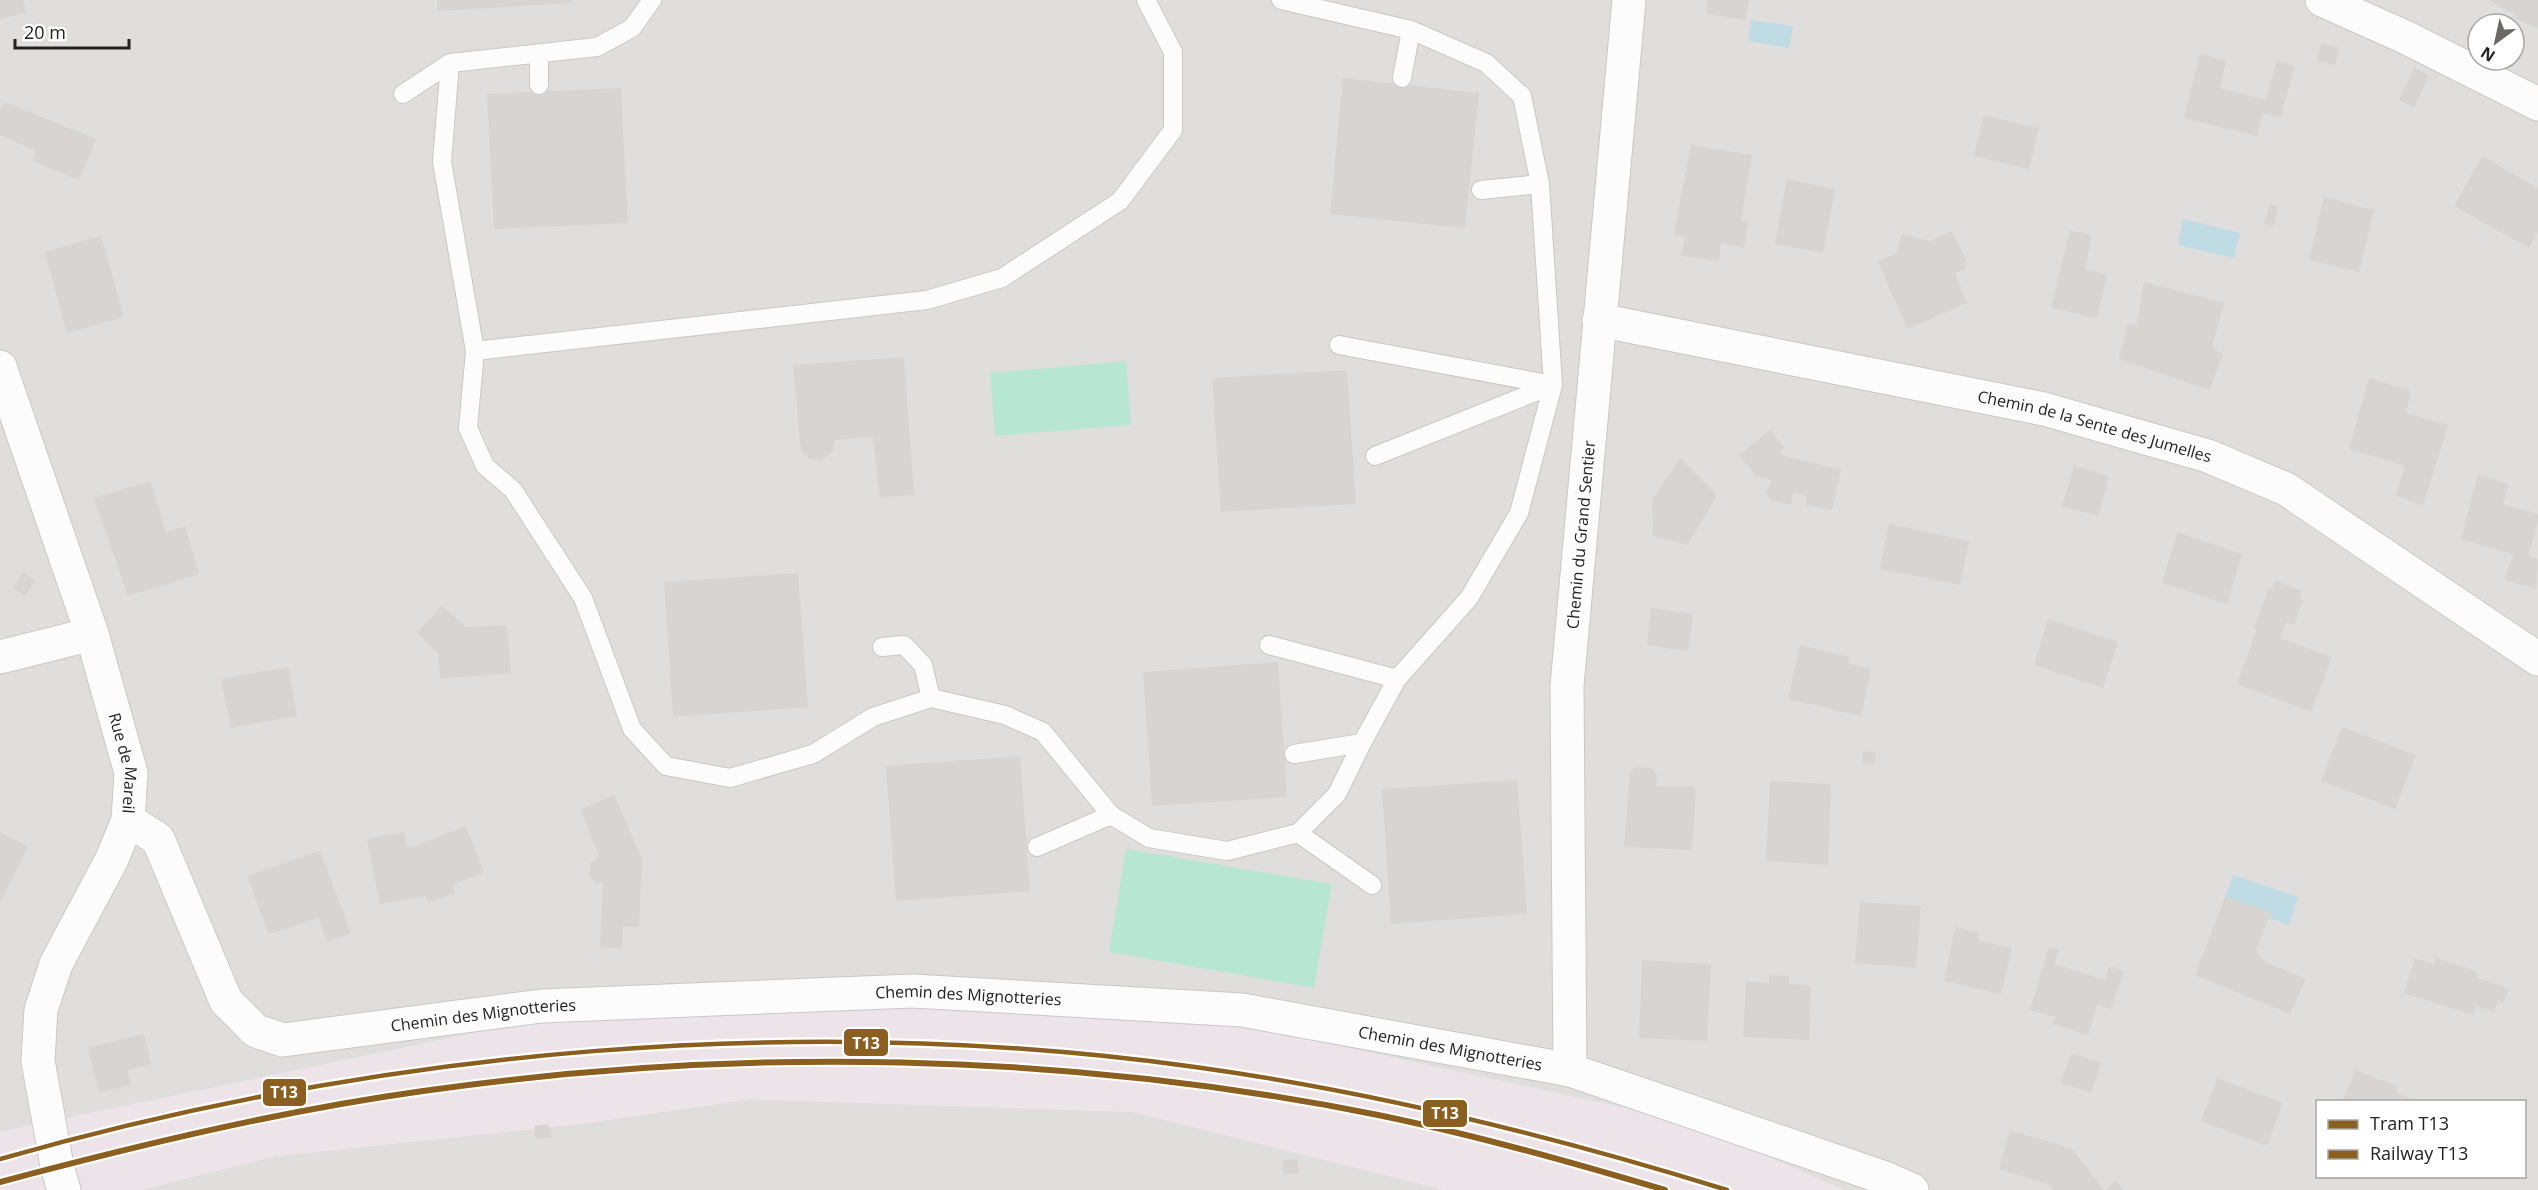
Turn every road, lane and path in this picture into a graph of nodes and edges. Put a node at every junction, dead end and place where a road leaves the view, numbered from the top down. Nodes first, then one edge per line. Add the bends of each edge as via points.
1 (652, 0) edge
2 (1146, 0) edge
3 (1281, 0) edge
4 (1629, 0) edge
5 (2322, 0) edge
6 (1411, 30) junction
7 (538, 53) junction
8 (450, 63) junction
9 (1402, 78) dead end
10 (539, 85) dead end
11 (403, 94) dead end
12 (2538, 104) edge
13 (1540, 184) junction
14 (1480, 190) dead end
15 (1599, 320) junction
16 (1339, 345) dead end
17 (475, 351) junction
18 (0, 367) edge
19 (1553, 385) junction
20 (1375, 456) dead end
21 (92, 634) junction
22 (1269, 645) dead end
23 (882, 647) dead end
24 (0, 657) edge
25 (2538, 659) edge
26 (1398, 679) junction
27 (931, 698) junction
28 (1362, 742) junction
29 (1294, 754) dead end
30 (1111, 815) junction
31 (128, 820) junction
32 (1298, 833) junction
33 (1037, 847) dead end
34 (1372, 885) dead end
35 (1569, 1070) junction
36 (64, 1190) edge
37 (1912, 1190) edge

1 - 7 lane via 632,28 597,47
2 - 17 lane via 1173,52 1173,130 1120,201 1002,278 927,300
3 - 6 lane
4 - 15 street, Chemin du Grand Sentier
5 - 12 street
6 - 9 lane
6 - 13 lane via 1486,63 1521,96
7 - 8 lane
7 - 10 lane
8 - 11 lane
8 - 17 lane via 442,162
13 - 14 lane
13 - 19 lane
15 - 25 street, Chemin de la Sente des Jumelles via 2044,409 2208,456 2286,489
15 - 35 street, Chemin du Grand Sentier via 1567,686
16 - 19 lane
17 - 27 lane via 468,428 485,466 513,490 584,598 632,729 666,766 730,778 813,754 873,717
18 - 21 street, Rue de Mareil
19 - 20 lane
19 - 26 lane via 1519,513 1469,598
21 - 24 street
21 - 31 street, Rue de Mareil via 131,772
22 - 26 lane
23 - 27 lane via 904,645 923,665
26 - 28 lane
27 - 30 lane via 1005,715 1043,732
28 - 29 lane
28 - 32 lane via 1337,794
30 - 32 lane via 1149,838 1227,851
30 - 33 lane
31 - 35 street, Chemin des Mignotteries via 158,839 226,1001 256,1031 283,1040 542,1006 914,991 1242,1010
31 - 36 street, Rue de Mareil via 112,859 56,964 41,1010 38,1061
32 - 34 lane
35 - 37 street, Chemin des Mignotteries

